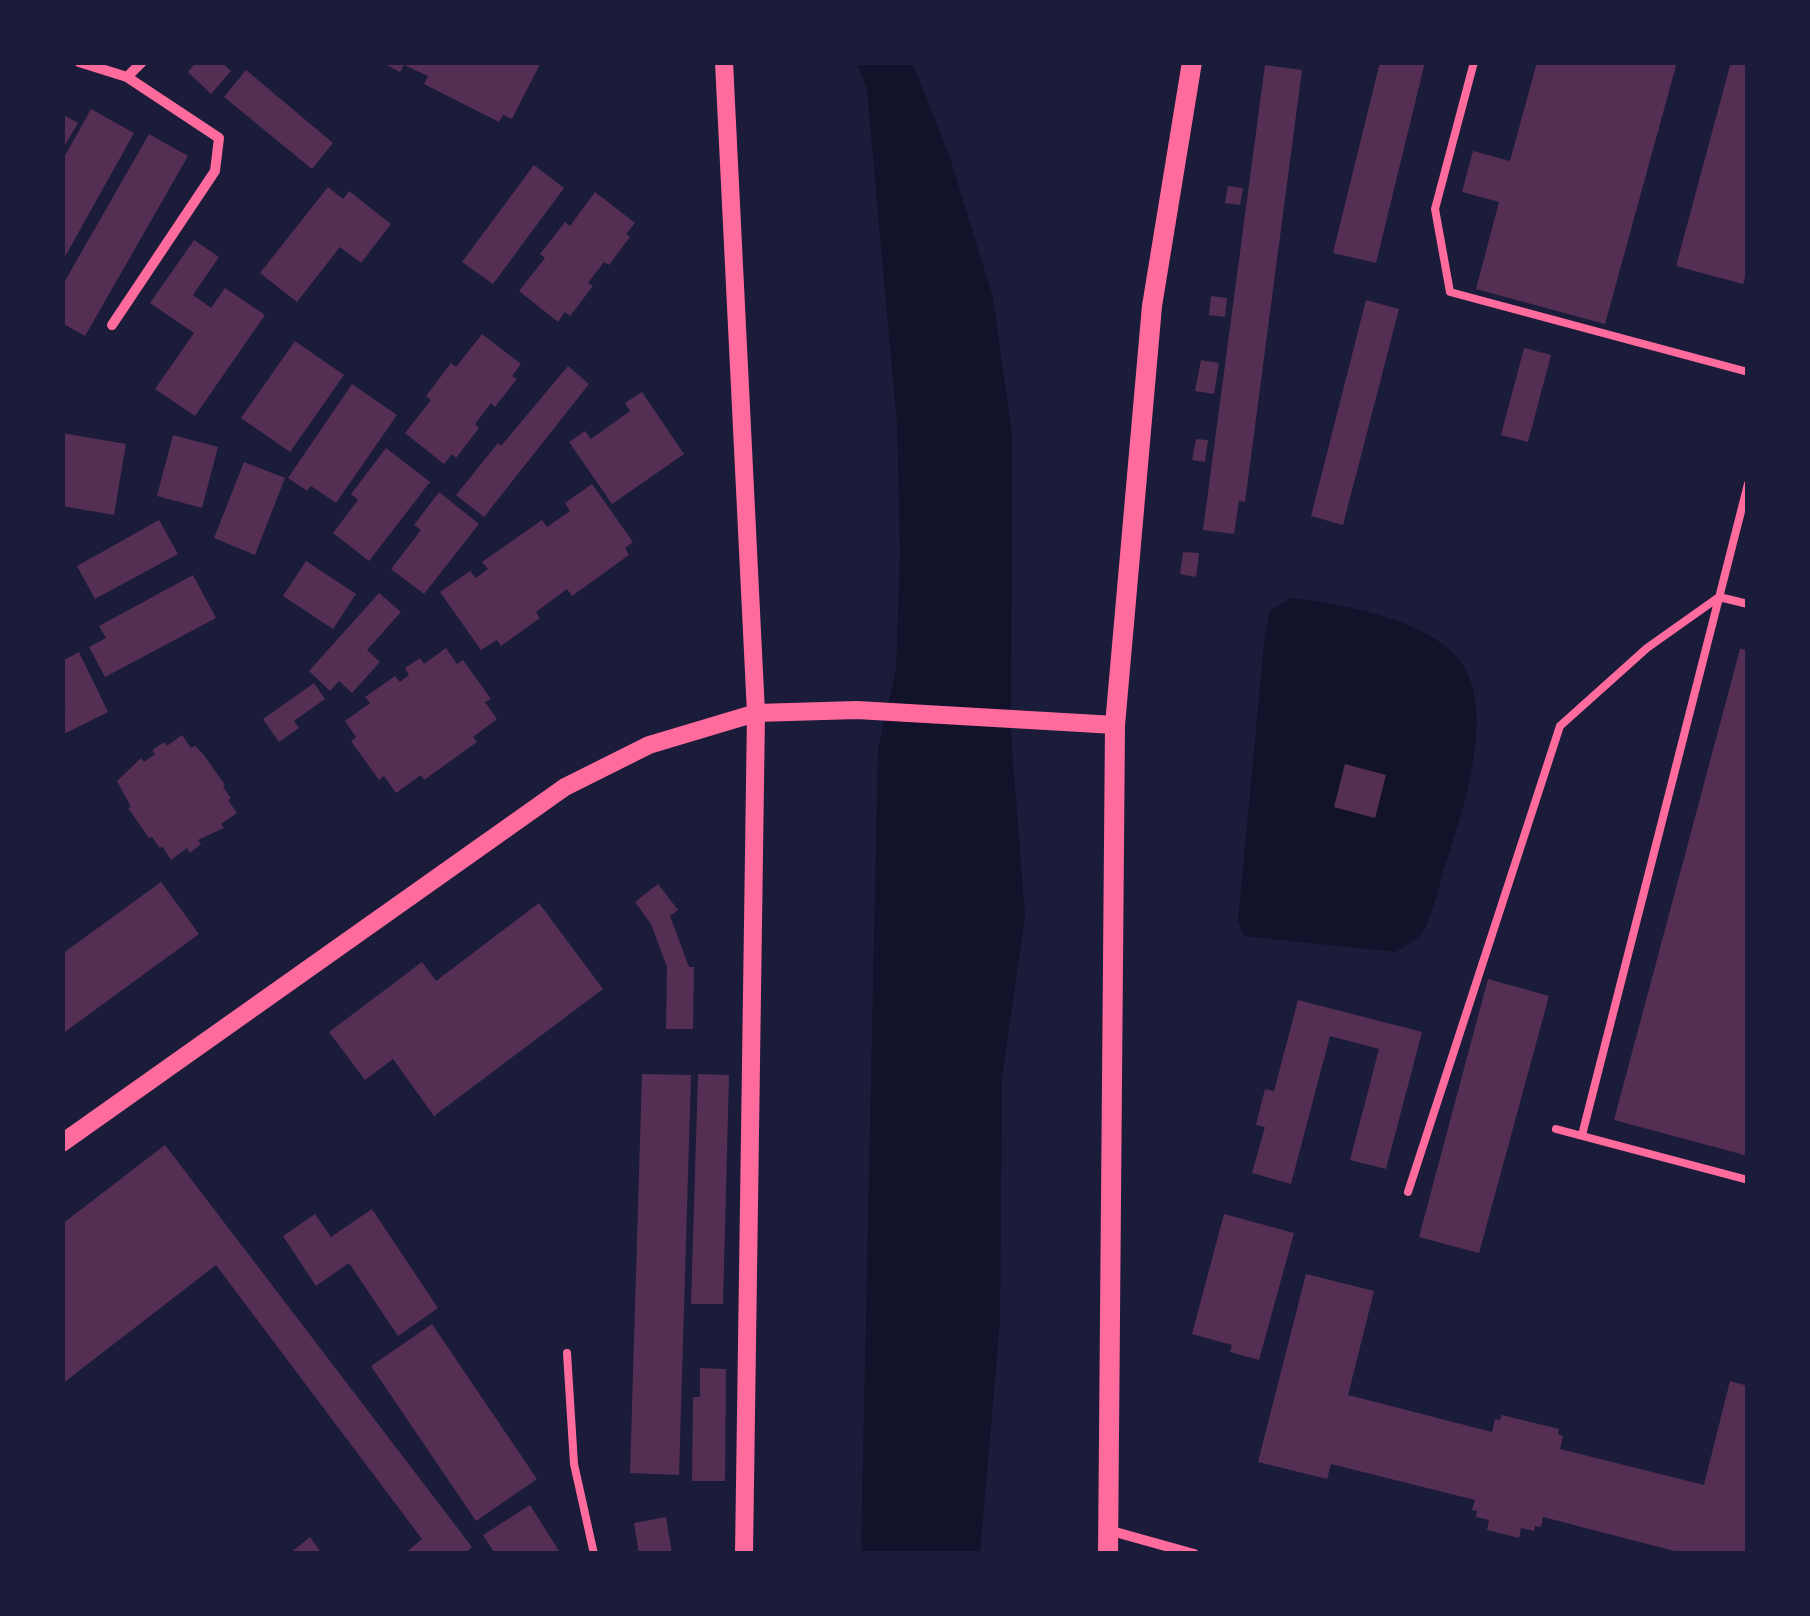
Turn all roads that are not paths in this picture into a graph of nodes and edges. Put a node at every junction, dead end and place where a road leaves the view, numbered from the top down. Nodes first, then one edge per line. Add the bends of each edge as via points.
1 (80, 62) edge
2 (142, 62) edge
3 (724, 62) edge
4 (1474, 62) edge
5 (1187, 65) edge
6 (127, 77) junction
7 (112, 326) dead end
8 (1748, 372) edge
9 (1748, 484) edge
10 (1718, 597) junction
11 (1748, 604) edge
12 (756, 713) junction
13 (1115, 725) junction
14 (1556, 1129) dead end
15 (1582, 1136) junction
16 (62, 1143) edge
17 (1748, 1180) edge
18 (1408, 1192) dead end
19 (567, 1353) dead end
20 (1107, 1530) junction
21 (594, 1554) edge
22 (744, 1554) edge
23 (1108, 1554) edge
24 (1194, 1554) edge

1 - 6 street
2 - 6 street
3 - 12 street
4 - 8 lane via 1435,208 1450,292
5 - 13 main road via 1152,306
6 - 7 street via 219,138 215,171
9 - 10 lane
10 - 11 lane
10 - 15 lane
10 - 18 lane via 1647,648 1560,726
12 - 13 street via 858,710
12 - 16 street via 649,745 566,788
12 - 22 street
13 - 20 main road
14 - 15 lane
15 - 17 lane
19 - 21 lane via 574,1464
20 - 23 main road
20 - 24 street

